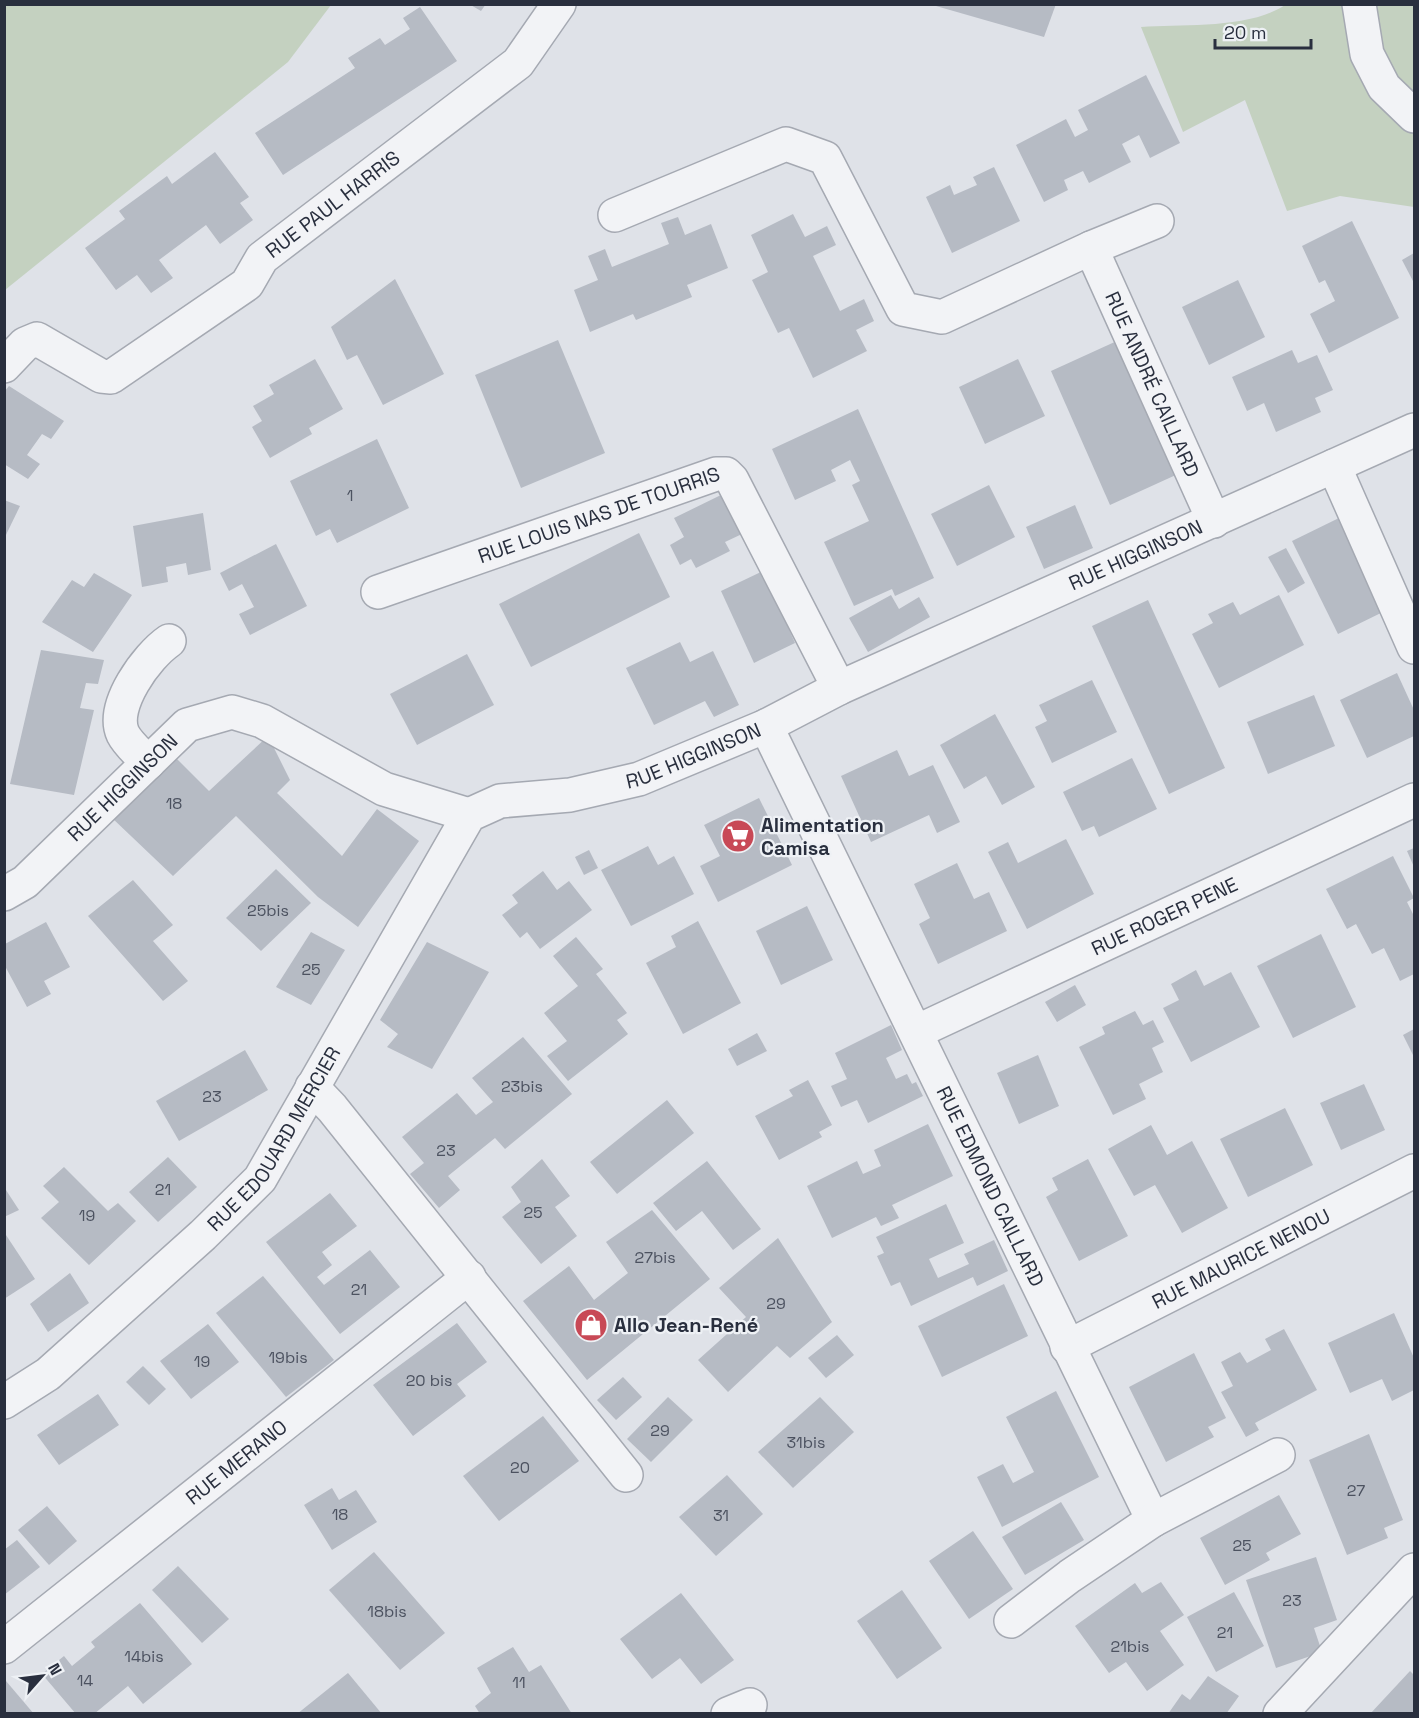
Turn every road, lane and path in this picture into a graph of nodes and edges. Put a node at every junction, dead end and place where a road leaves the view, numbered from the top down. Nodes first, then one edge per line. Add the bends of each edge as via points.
1 (559, 4) edge
2 (1359, 4) edge
3 (1414, 116) edge
4 (615, 214) dead end
5 (1157, 221) dead end
6 (1091, 248) junction
7 (4, 366) edge
8 (1414, 430) edge
9 (1334, 466) junction
10 (1214, 521) junction
11 (378, 592) dead end
12 (169, 641) dead end
13 (1414, 647) edge
14 (839, 688) junction
15 (766, 726) junction
16 (148, 763) junction
17 (1414, 800) edge
18 (469, 815) junction
19 (4, 894) edge
20 (916, 1032) junction
21 (312, 1087) junction
22 (1414, 1171) edge
23 (469, 1277) junction
24 (1067, 1347) junction
25 (4, 1402) edge
26 (1278, 1455) dead end
27 (626, 1475) dead end
28 (1153, 1520) junction
29 (1414, 1570) edge
30 (1011, 1621) dead end
31 (4, 1647) edge
32 (1280, 1713) edge

1 - 7 street, RUE PAUL HARRIS via 518,63 262,258 248,284 111,377 101,376 37,339 25,344
2 - 3 street via 1367,54 1384,87
4 - 6 street via 786,144 825,159 903,309 942,317
5 - 6 street
6 - 10 street, RUE ANDRÉ CAILLARD
8 - 9 street, RUE HIGGINSON
9 - 10 street, RUE HIGGINSON
9 - 13 street
10 - 14 street, RUE HIGGINSON
11 - 14 street, RUE LOUIS NAS DE TOURRIS via 716,474 726,474
12 - 16 street via 133,682 120,714 123,733
14 - 15 street, RUE HIGGINSON
15 - 18 street, RUE HIGGINSON via 639,779 570,795 500,801
15 - 20 street, RUE EDMOND CAILLARD
16 - 18 street, RUE HIGGINSON via 187,725 232,712 262,721 384,789
16 - 19 street, RUE HIGGINSON via 25,882
17 - 20 street, RUE ROGER PENE
18 - 21 street, RUE EDOUARD MERCIER
20 - 24 street, RUE EDMOND CAILLARD
21 - 23 street
21 - 25 street, RUE EDOUARD MERCIER via 260,1179 48,1374
22 - 24 street, RUE MAURICE NENOU
23 - 27 street
23 - 31 street, RUE MERANO
24 - 28 street, RUE EDMOND CAILLARD
26 - 28 street
28 - 30 street
29 - 32 street

